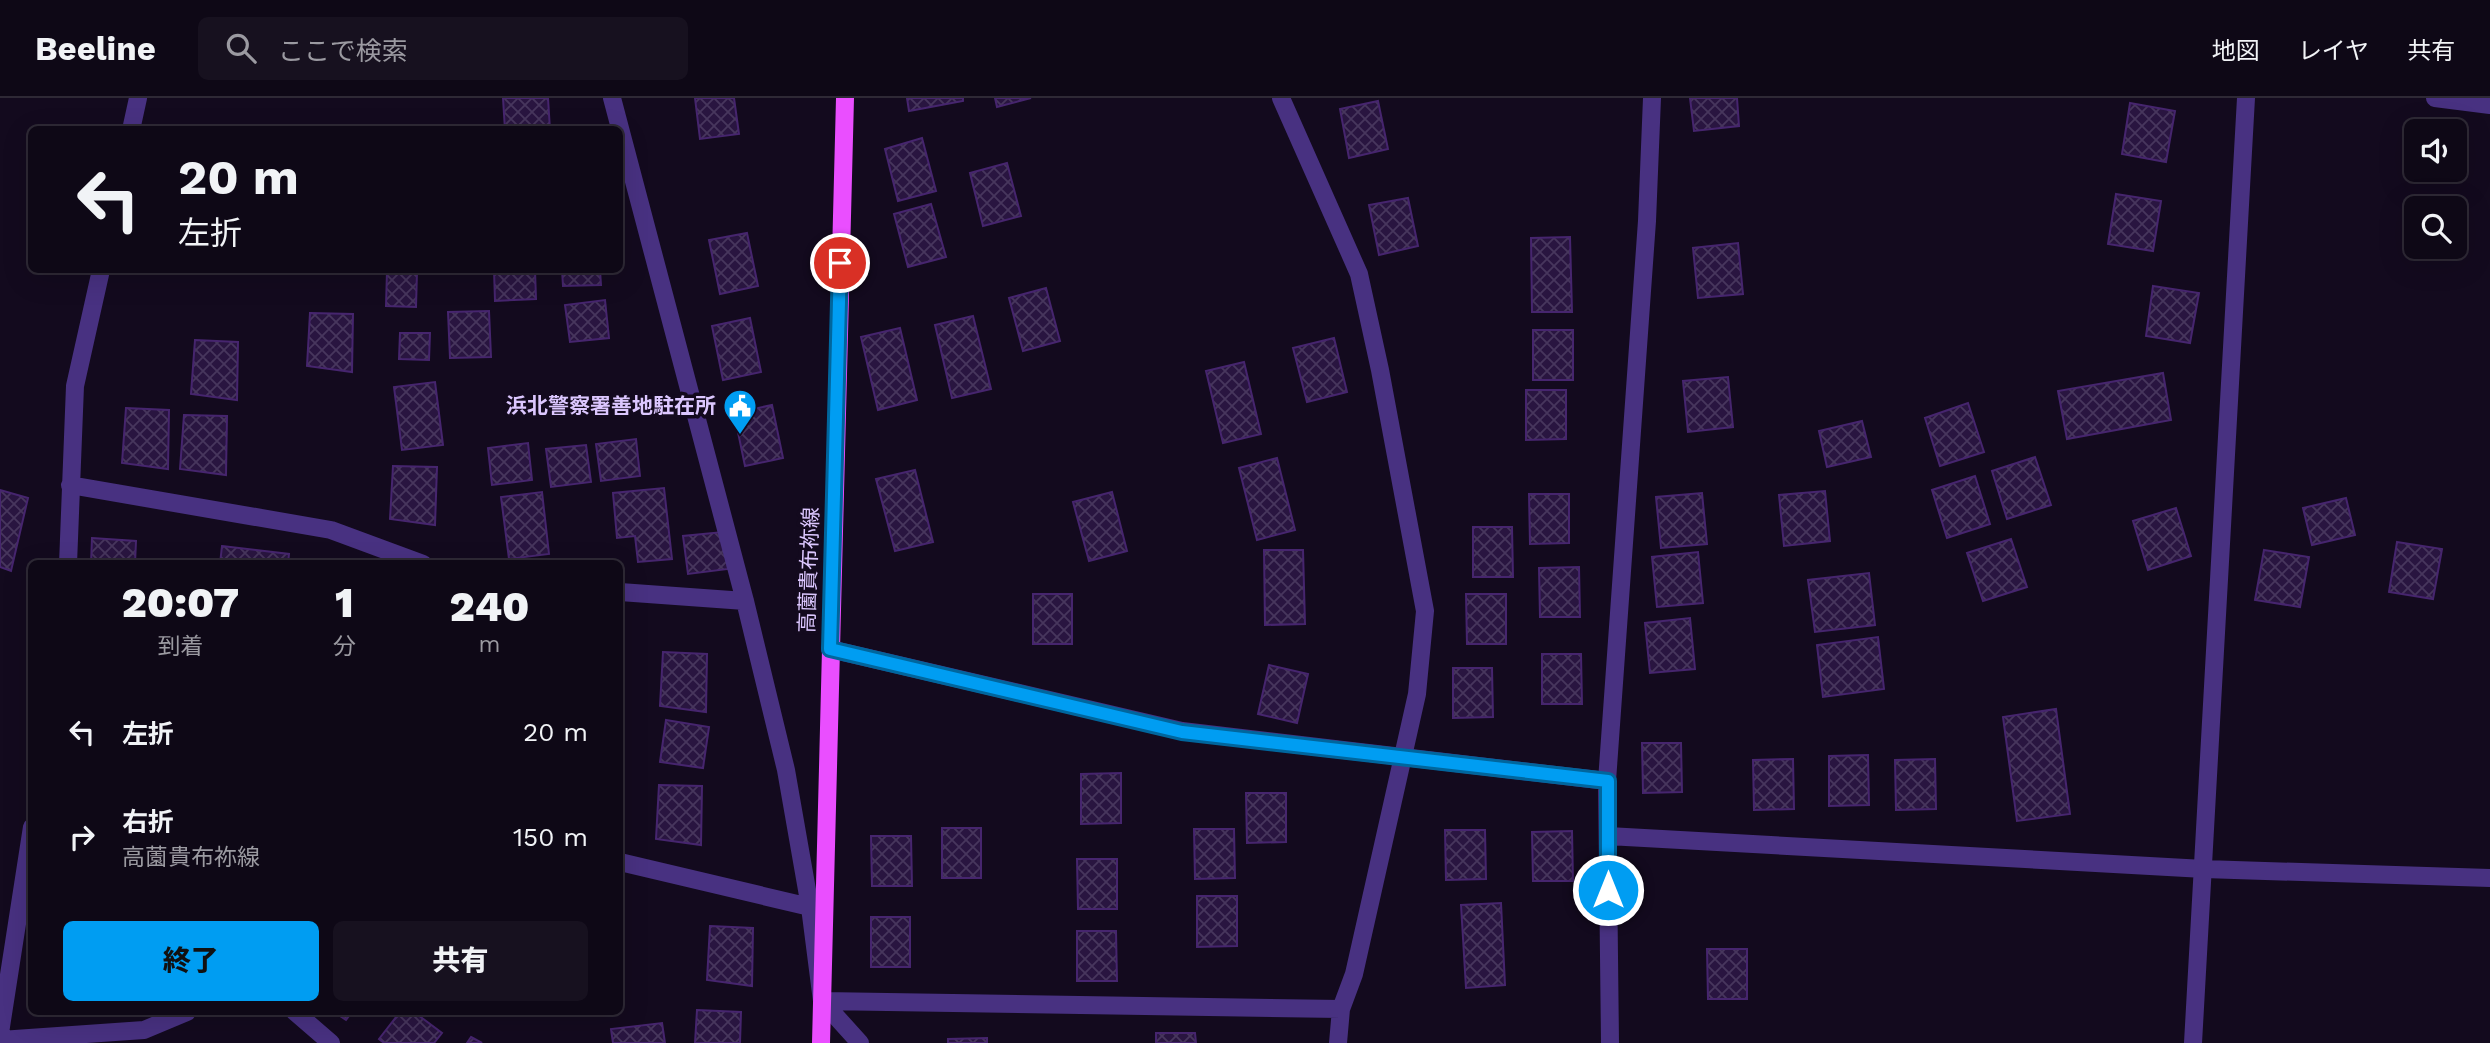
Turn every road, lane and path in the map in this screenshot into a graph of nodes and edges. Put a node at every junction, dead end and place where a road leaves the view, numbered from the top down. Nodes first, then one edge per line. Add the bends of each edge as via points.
1 (138, 98) edge
2 (612, 98) edge
3 (845, 98) edge
4 (1281, 98) edge
5 (1652, 98) edge
6 (2246, 98) edge
7 (2435, 98) edge
8 (2490, 105) edge
9 (132, 126) edge
10 (619, 126) edge
11 (623, 140) edge
12 (101, 273) edge
13 (70, 485) junction
14 (68, 560) edge
15 (412, 560) edge
16 (623, 592) edge
17 (745, 601) junction
18 (830, 649) junction
19 (1404, 758) junction
20 (1608, 781) junction
21 (1608, 836) junction
22 (28, 853) edge
23 (623, 863) edge
24 (2204, 869) junction
25 (2490, 878) edge
26 (810, 907) junction
27 (822, 1002) junction
28 (1341, 1009) junction
29 (180, 1015) edge
30 (298, 1015) edge
31 (0, 1033) edge
32 (0, 1040) edge
33 (331, 1043) edge
34 (821, 1043) edge
35 (860, 1043) edge
36 (1338, 1043) edge
37 (1610, 1043) edge
38 (2193, 1043) edge

1 - 9 street
2 - 10 street
3 - 18 main road, 高薗貴布祢線
4 - 19 street via 1359,274 1426,611
5 - 20 street
6 - 24 street
7 - 8 street
11 - 17 street
12 - 13 street via 75,386
13 - 14 street
13 - 15 street via 331,530
16 - 17 street
17 - 26 street via 786,770
18 - 19 street via 1182,732
18 - 27 main road, 高薗貴布祢線
19 - 20 street
19 - 28 street via 1354,974
20 - 21 street
21 - 24 street
21 - 37 street
22 - 31 street
23 - 26 street
24 - 25 street
24 - 38 street
26 - 27 street
27 - 28 street
27 - 34 main road, 高薗貴布祢線
27 - 35 street
28 - 36 street
29 - 32 street via 145,1030
30 - 33 street

